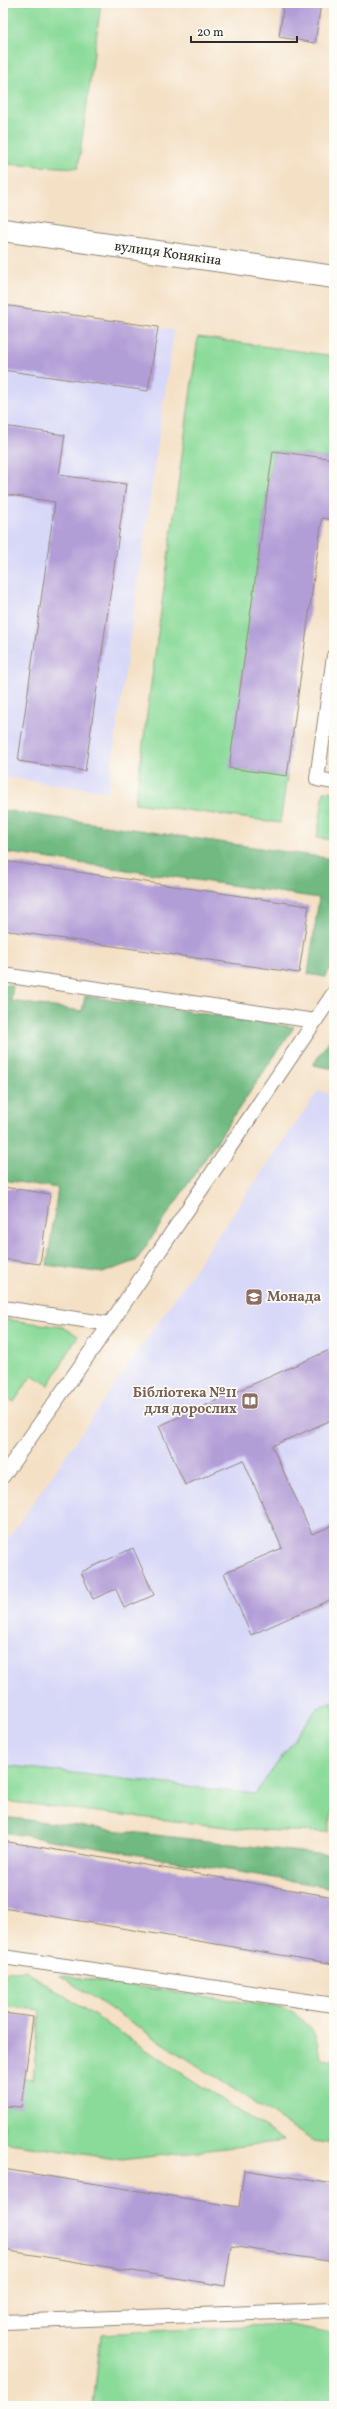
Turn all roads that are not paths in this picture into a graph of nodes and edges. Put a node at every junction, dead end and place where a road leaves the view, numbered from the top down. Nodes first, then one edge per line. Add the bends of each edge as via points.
1 (3, 230) edge
2 (334, 277) edge
3 (334, 656) edge
4 (334, 782) edge
5 (3, 976) edge
6 (334, 993) edge
7 (315, 1021) junction
8 (3, 1308) edge
9 (110, 1324) junction
10 (3, 1476) edge
11 (3, 1958) edge
12 (334, 2005) edge
13 (334, 2310) edge
14 (3, 2322) edge

1 - 2 street, вулиця Конякіна
3 - 4 lane via 317,779
5 - 7 lane
6 - 7 lane
7 - 9 lane
8 - 9 lane
9 - 10 lane
11 - 12 lane
13 - 14 lane

